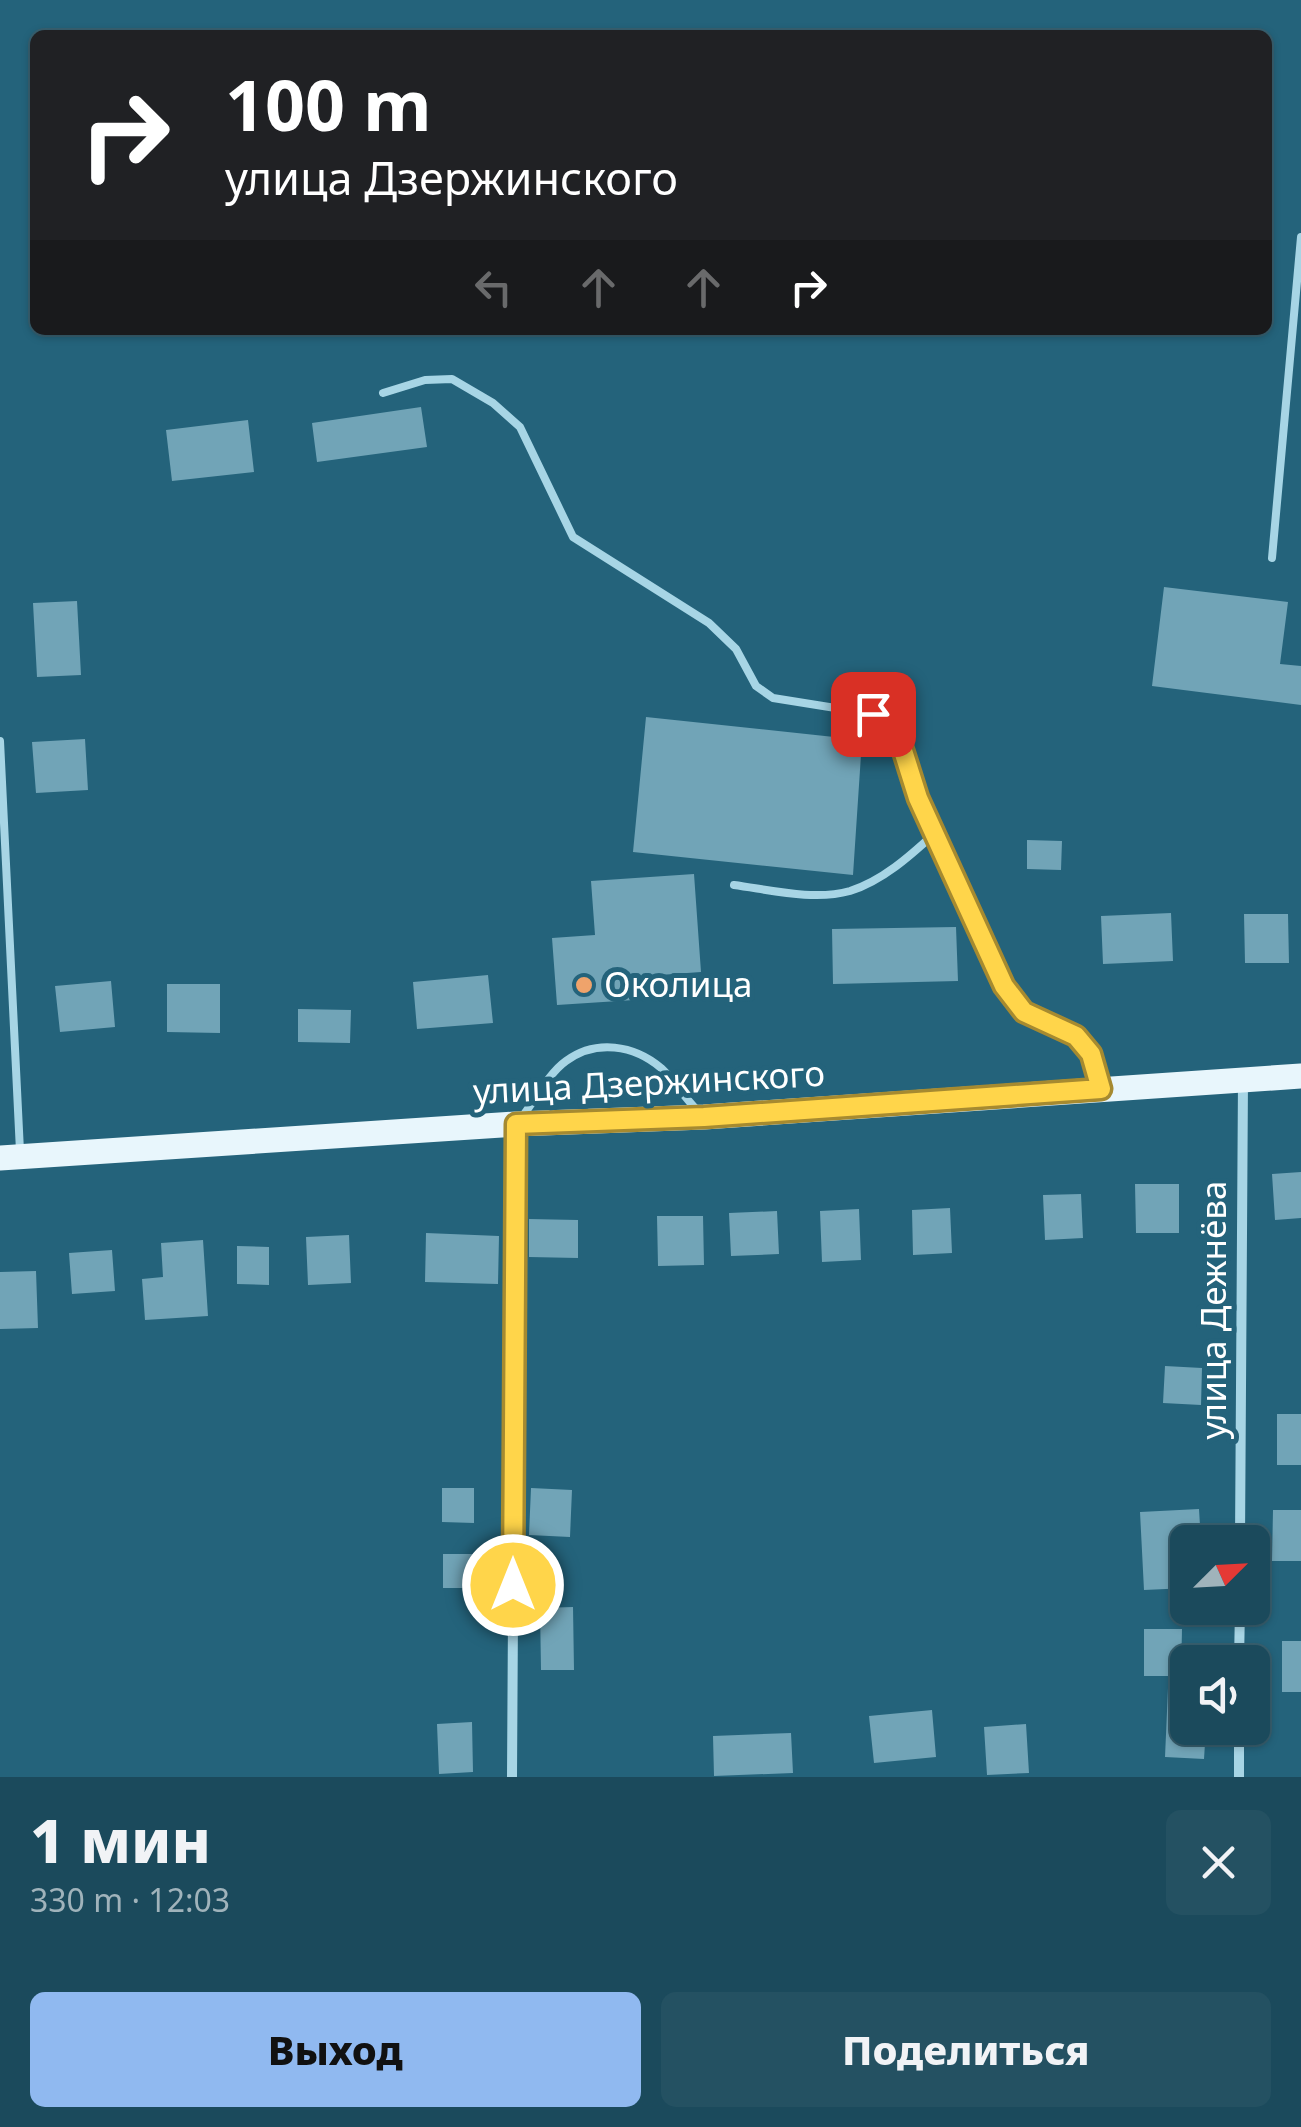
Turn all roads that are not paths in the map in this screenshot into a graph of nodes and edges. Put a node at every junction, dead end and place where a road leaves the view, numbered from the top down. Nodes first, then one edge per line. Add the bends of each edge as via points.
1 (1301, 237) edge
2 (384, 393) dead end
3 (1272, 558) dead end
4 (0, 741) edge
5 (934, 834) junction
6 (734, 885) dead end
7 (1301, 1076) edge
8 (1242, 1078) junction
9 (1101, 1089) junction
10 (704, 1117) junction
11 (516, 1124) junction
12 (10, 1157) edge
13 (1240, 1525) edge
14 (1239, 1745) edge
15 (512, 1777) edge
16 (1239, 1777) edge

1 - 3 lane
2 - 5 lane via 425,380 452,380 493,403 520,427 573,537 709,623 772,698 873,714 889,728 900,741
4 - 12 lane
5 - 6 lane via 904,862 851,891 807,895
5 - 9 lane via 1004,986 1024,1012 1076,1036 1091,1054
7 - 8 main road, улица Дзержинского
8 - 9 main road, улица Дзержинского
8 - 13 street, улица Дежнёва
9 - 10 main road, улица Дзержинского
10 - 11 main road, улица Дзержинского
10 - 11 lane via 663,1069 636,1050 615,1047 590,1049 564,1062
11 - 12 main road, улица Дзержинского
11 - 15 street
14 - 16 street

